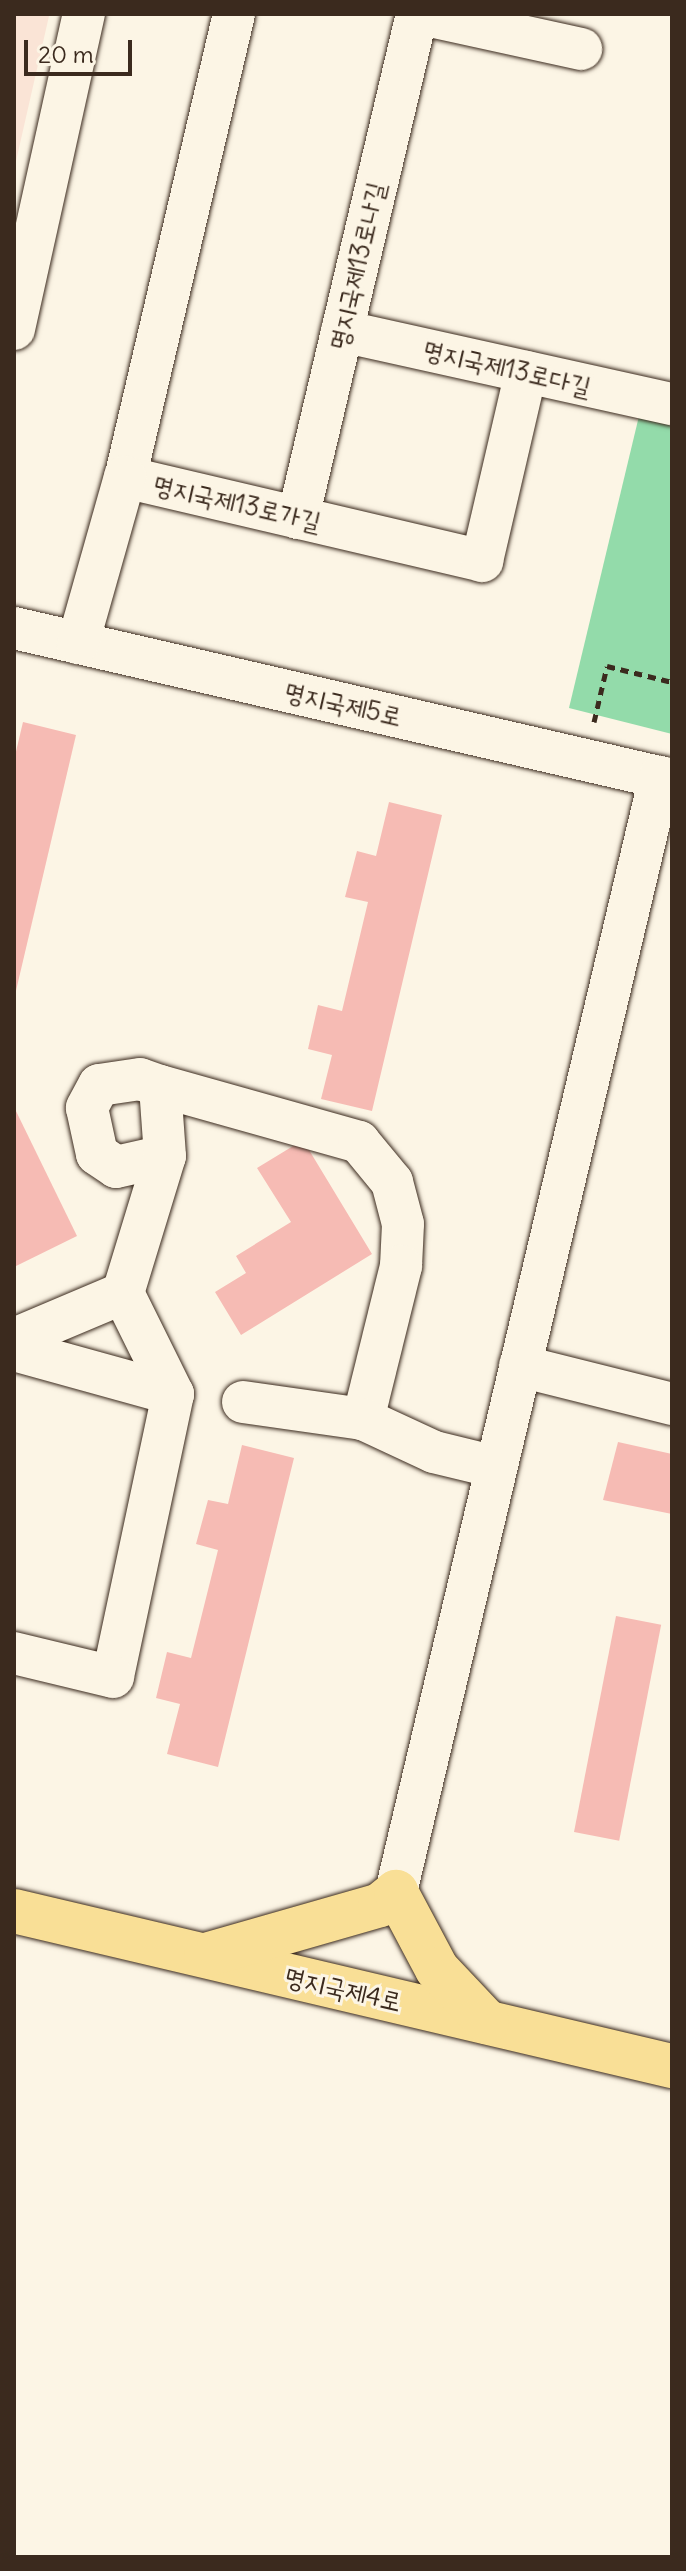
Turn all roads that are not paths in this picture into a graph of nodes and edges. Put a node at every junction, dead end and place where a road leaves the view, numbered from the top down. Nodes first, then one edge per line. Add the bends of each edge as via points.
1 (84, 14) edge
2 (234, 14) edge
3 (419, 14) edge
4 (581, 49) dead end
5 (14, 329) edge
6 (342, 331) junction
7 (526, 372) junction
8 (672, 404) edge
9 (125, 477) junction
10 (298, 518) junction
11 (14, 628) edge
12 (78, 643) junction
13 (666, 778) edge
14 (160, 1086) junction
15 (165, 1156) junction
16 (123, 1293) junction
17 (14, 1339) edge
18 (14, 1350) edge
19 (520, 1366) junction
20 (173, 1394) junction
21 (243, 1402) dead end
22 (672, 1404) edge
23 (363, 1419) junction
24 (496, 1467) junction
25 (14, 1653) edge
26 (396, 1892) junction
27 (14, 1911) edge
28 (203, 1956) junction
29 (487, 2022) junction
30 (672, 2066) edge

1 - 5 street
2 - 9 street, 명지국제13로가길
3 - 4 street
3 - 6 street, 명지국제13로나길
6 - 7 street, 명지국제13로다길
6 - 10 street, 명지국제13로나길
7 - 8 street, 명지국제13로다길
7 - 10 street, 명지국제13로가길 via 482,561
9 - 10 street, 명지국제13로가길
9 - 12 street
11 - 12 street, 명지국제5로
12 - 13 street, 명지국제5로
13 - 19 street
14 - 15 street
14 - 15 street via 140,1079 99,1085 87,1108 97,1154 116,1167
14 - 23 street via 359,1142 392,1182 403,1224 401,1266
15 - 16 street
16 - 17 street
16 - 20 street
18 - 20 street
19 - 22 street
19 - 24 street
20 - 25 street via 113,1677
21 - 23 street
23 - 24 street via 434,1452
24 - 26 street
26 - 28 main road via 380,1905
26 - 29 main road via 437,1969
27 - 28 main road, 명지국제4로
28 - 29 main road, 명지국제4로
29 - 30 main road, 명지국제4로

